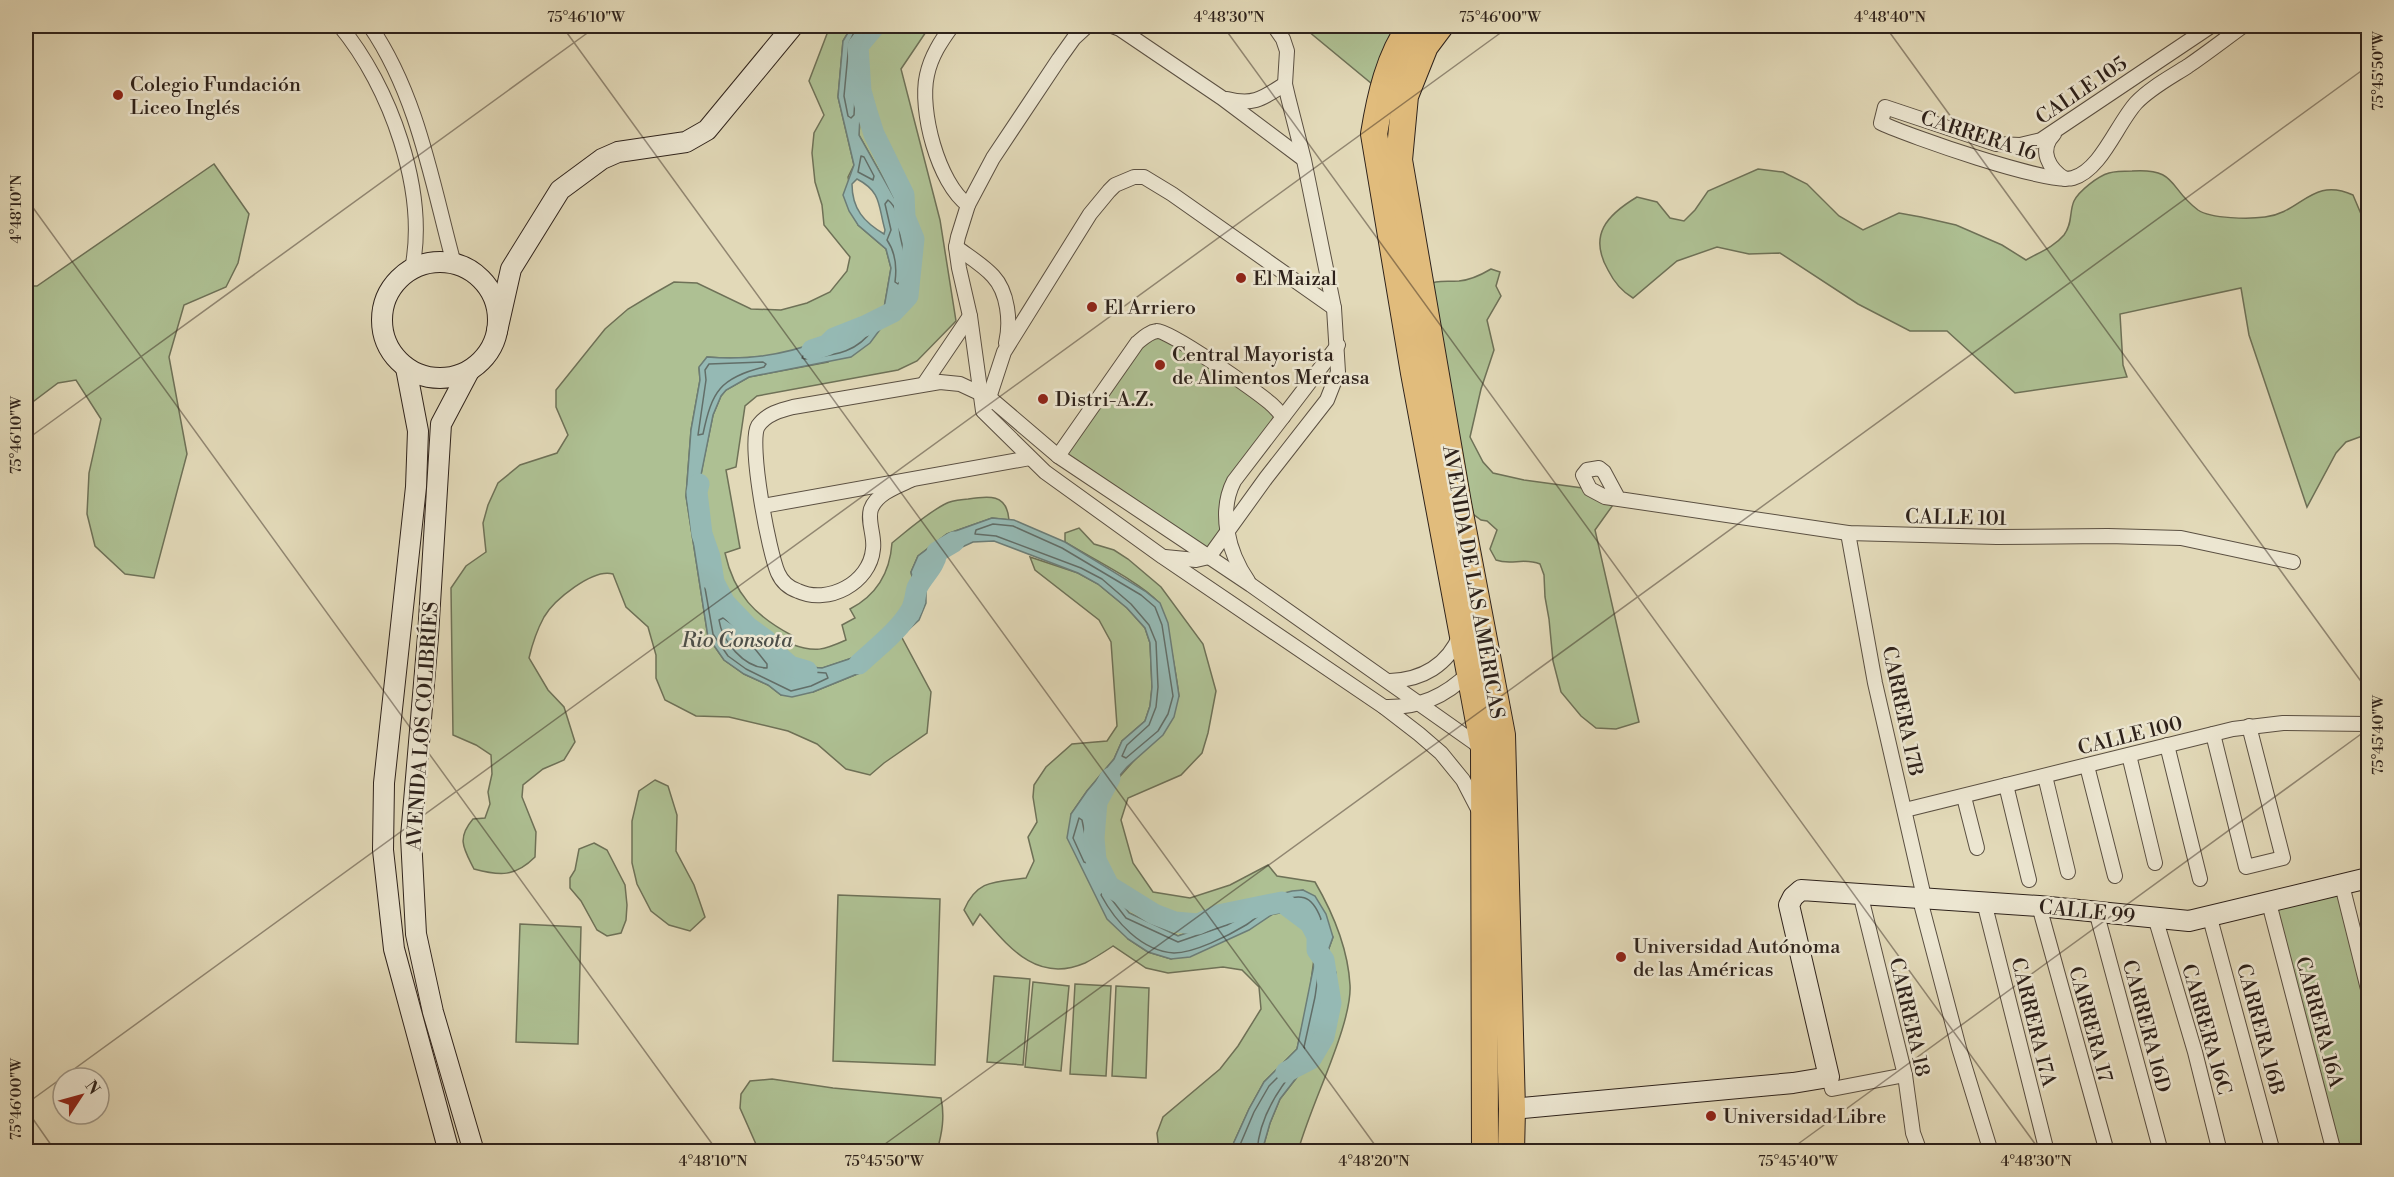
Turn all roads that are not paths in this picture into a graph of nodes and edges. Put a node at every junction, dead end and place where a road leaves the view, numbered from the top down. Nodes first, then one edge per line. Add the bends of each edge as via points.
1 (340, 26) edge
2 (370, 26) edge
3 (793, 26) edge
4 (952, 26) edge
5 (1087, 26) edge
6 (1112, 26) edge
7 (1274, 26) edge
8 (1411, 26) edge
9 (1440, 26) edge
10 (2211, 26) edge
11 (2243, 26) edge
12 (2195, 37) junction
13 (2206, 54) junction
14 (1285, 84) junction
15 (1222, 98) junction
16 (2057, 130) junction
17 (2031, 144) joint
18 (1304, 160) junction
19 (2065, 179) junction
20 (968, 204) junction
21 (956, 247) junction
22 (453, 264) junction
23 (412, 269) junction
24 (512, 269) junction
25 (479, 278) junction
26 (1334, 308) junction
27 (970, 316) junction
28 (497, 332) junction
29 (1338, 345) junction
30 (1004, 352) junction
31 (406, 368) junction
32 (469, 371) junction
33 (924, 384) junction
34 (985, 395) junction
35 (1282, 417) junction
36 (1058, 456) junction
37 (1030, 458) junction
38 (911, 480) junction
39 (1066, 486) junction
40 (1618, 498) dead end
41 (763, 506) junction
42 (1226, 516) junction
43 (1228, 530) junction
44 (1848, 533) junction
45 (1209, 556) junction
46 (1163, 557) junction
47 (2293, 562) dead end
48 (1251, 585) junction
49 (1278, 604) junction
50 (1263, 625) junction
51 (1472, 633) junction
52 (1348, 652) junction
53 (1470, 672) junction
54 (1333, 673) junction
55 (1390, 681) junction
56 (1421, 704) junction
57 (1384, 707) junction
58 (2368, 724) edge
59 (2249, 726) junction
60 (2213, 734) junction
61 (2167, 745) junction
62 (1484, 749) junction
63 (2128, 755) junction
64 (1504, 765) junction
65 (2087, 766) junction
66 (2045, 776) junction
67 (2006, 785) junction
68 (1965, 797) junction
69 (1905, 810) junction
70 (1485, 824) junction
71 (1977, 848) dead end
72 (2156, 863) dead end
73 (2068, 872) dead end
74 (2115, 876) dead end
75 (2368, 878) edge
76 (2200, 879) dead end
77 (2029, 880) dead end
78 (2343, 885) junction
79 (1860, 893) junction
80 (1921, 897) junction
81 (1984, 902) junction
82 (2269, 903) junction
83 (2039, 906) junction
84 (2096, 911) junction
85 (2155, 917) junction
86 (2210, 918) junction
87 (2363, 943) edge
88 (2368, 989) edge
89 (1905, 1076) junction
90 (1831, 1083) junction
91 (1512, 1109) junction
92 (449, 1152) edge
93 (474, 1152) edge
94 (1485, 1152) edge
95 (1511, 1152) edge
96 (1920, 1152) edge
97 (1991, 1152) edge
98 (2047, 1152) edge
99 (2107, 1152) edge
100 (2161, 1152) edge
101 (2220, 1152) edge
102 (2272, 1152) edge
103 (2334, 1152) edge

1 - 23 street via 384,95 400,138 411,184 416,249
2 - 22 street via 399,79 423,140
3 - 24 main road via 707,130 686,142 618,152 560,190
4 - 20 street via 929,66 924,101 944,174 954,192
5 - 20 street via 1059,59 993,158
6 - 15 street
7 - 14 street via 1287,51
8 - 51 highway, AVENIDA DE LAS AMÉRICAS via 1394,56 1374,134 1414,373
9 - 51 highway, AVENIDA DE LAS AMÉRICAS via 1425,46 1405,96 1399,160
10 - 12 street, CALLE 105
11 - 13 street, CALLE 105
12 - 13 street
12 - 16 street, CALLE 105
13 - 19 street, CALLE 105 via 2143,96 2088,170
14 - 15 street via 1257,101 1243,103
14 - 18 street
15 - 18 street
16 - 17 street, CALLE 105
16 - 19 street via 2050,138 2046,154 2053,170
17 - 19 street, CARRERA 16 via 1996,144 1885,107 1881,123 1978,157 2044,177
18 - 26 street
20 - 21 street
21 - 27 street
21 - 30 street via 998,282 1008,314
22 - 23 main road via 432,263
22 - 25 main road
23 - 31 main road via 388,293 382,325 386,342
24 - 25 main road
24 - 28 main road
25 - 28 main road via 491,293 497,312
26 - 29 street
26 - 30 street via 1172,194 1144,177 1134,177 1115,185 1090,214
27 - 33 street
27 - 34 street
28 - 32 main road via 482,361
29 - 35 street
29 - 43 street via 1338,372 1327,400
30 - 34 street
31 - 32 main road via 437,378
31 - 92 main road, AVENIDA LOS COLIBRÍES via 418,431 416,487 384,783 383,850 394,949
32 - 93 main road, AVENIDA LOS COLIBRÍES via 441,424 411,837 416,934 433,1012
33 - 34 street via 960,384
33 - 41 street via 793,407 770,415 757,428 755,437
34 - 36 street
34 - 37 street via 983,411
35 - 36 street via 1270,403 1208,360 1168,333 1156,331 1137,343
35 - 42 street via 1234,481 1228,493
36 - 39 street
36 - 45 street
37 - 38 street
37 - 39 street
38 - 41 street
38 - 41 street via 883,495 870,510 872,559 846,588 834,594 810,596 796,591 779,576
39 - 46 street
40 - 44 street, CALLE 101
42 - 43 street
42 - 45 street
43 - 45 street
43 - 48 street via 1236,560
44 - 47 street, CALLE 101 via 2181,538
44 - 69 street, CARRERA 17B via 1875,683
45 - 46 street via 1196,560
45 - 48 street
46 - 50 street
48 - 49 street
49 - 50 street
49 - 52 street
50 - 54 street
51 - 53 highway via 1481,649
51 - 55 street via 1435,669 1406,681
51 - 64 highway, AVENIDA DE LAS AMÉRICAS via 1498,715
52 - 54 street
52 - 55 street
53 - 56 street via 1440,697
53 - 62 highway, AVENIDA DE LAS AMÉRICAS
54 - 57 street
55 - 56 street
56 - 57 street
56 - 62 street
57 - 70 street via 1448,761 1463,780
58 - 59 street, CALLE 100
59 - 60 street, CALLE 100
59 - 60 street via 2283,858 2246,867
60 - 61 street, CALLE 100
61 - 63 street, CALLE 100
61 - 76 street
62 - 64 highway
62 - 70 highway, AVENIDA DE LAS AMÉRICAS
63 - 65 street, CALLE 100
63 - 72 street
64 - 91 highway, AVENIDA DE LAS AMÉRICAS
65 - 66 street, CALLE 100
65 - 74 street
66 - 67 street, CALLE 100
66 - 73 street
67 - 68 street, CALLE 100
67 - 77 street
68 - 69 street, CALLE 100
68 - 71 street
69 - 80 street, CARRERA 17B
70 - 94 highway, AVENIDA DE LAS AMÉRICAS
75 - 78 main road, CALLE 99
78 - 82 main road, CALLE 99
78 - 87 street
79 - 80 main road, CALLE 99
79 - 89 street, CARRERA 18
79 - 90 main road, CALLE 99 via 1801,890 1789,905
80 - 81 main road, CALLE 99
80 - 97 street, CARRERA 17B via 1959,1048
81 - 83 main road, CALLE 99
81 - 98 street, CARRERA 17A
82 - 86 main road, CALLE 99
82 - 103 street, CARRERA 16A
83 - 84 main road, CALLE 99
83 - 99 street, CARRERA 17
84 - 85 main road, CALLE 99
84 - 100 street, CARRERA 16D
85 - 86 main road, CALLE 99 via 2189,921
85 - 101 street, CARRERA 16C
86 - 102 street, CARRERA 16B
87 - 88 street
89 - 90 street
89 - 96 street, CARRERA 18 via 1913,1133
90 - 91 main road via 1794,1083
91 - 95 highway, AVENIDA DE LAS AMÉRICAS

